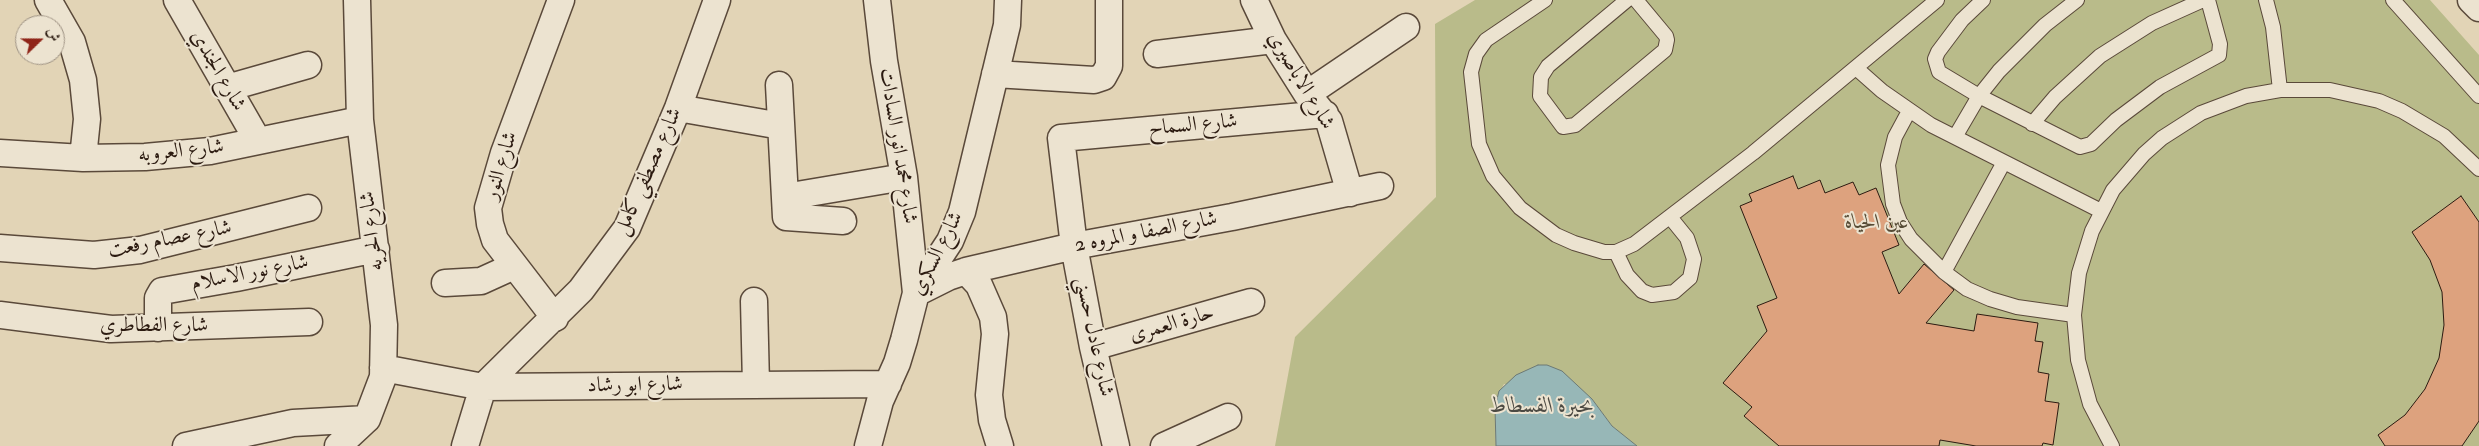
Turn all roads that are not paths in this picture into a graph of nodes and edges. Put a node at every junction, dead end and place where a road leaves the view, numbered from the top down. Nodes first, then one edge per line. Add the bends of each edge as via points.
1 (48, 0) edge
2 (177, 0) edge
3 (357, 0) edge
4 (562, 0) edge
5 (717, 0) edge
6 (878, 0) edge
7 (1008, 0) edge
8 (1109, 0) edge
9 (1254, 0) edge
10 (1545, 0) edge
11 (1627, 0) edge
12 (1636, 0) edge
13 (1937, 0) edge
14 (1982, 0) edge
15 (2077, 0) edge
16 (2203, 0) edge
17 (2208, 0) edge
18 (2266, 0) edge
19 (2393, 0) edge
20 (2471, 0) edge
21 (2479, 8) edge
22 (1406, 27) dead end
23 (1273, 40) junction
24 (1157, 54) dead end
25 (308, 65) dead end
26 (1856, 68) junction
27 (995, 74) junction
28 (779, 86) dead end
29 (228, 88) junction
30 (2280, 90) junction
31 (1307, 94) junction
32 (1979, 96) junction
33 (2479, 96) edge
34 (678, 108) junction
35 (1908, 111) junction
36 (1325, 114) junction
37 (360, 120) junction
38 (2032, 124) junction
39 (781, 126) junction
40 (1955, 137) junction
41 (1061, 138) joint
42 (258, 141) junction
43 (0, 153) edge
44 (83, 158) junction
45 (2004, 162) junction
46 (2479, 169) edge
47 (904, 177) junction
48 (1380, 186) dead end
49 (1350, 192) junction
50 (785, 197) junction
51 (308, 208) dead end
52 (2101, 211) junction
53 (1670, 217) junction
54 (843, 221) dead end
55 (1074, 246) junction
56 (0, 248) edge
57 (376, 249) junction
58 (1616, 252) junction
59 (514, 266) junction
60 (966, 271) junction
61 (1944, 272) junction
62 (445, 283) dead end
63 (916, 293) junction
64 (754, 301) dead end
65 (1251, 302) dead end
66 (0, 314) edge
67 (2074, 315) junction
68 (555, 318) junction
69 (309, 322) dead end
70 (158, 328) junction
71 (1093, 347) junction
72 (383, 368) junction
73 (888, 384) junction
74 (756, 385) junction
75 (483, 387) junction
76 (1228, 417) dead end
77 (367, 419) junction
78 (186, 446) edge
79 (338, 446) edge
80 (465, 446) edge
81 (868, 446) edge
82 (1000, 446) edge
83 (1116, 446) edge
84 (1164, 446) edge
85 (2112, 446) edge

1 - 44 street via 72,42 83,80 87,119
2 - 29 street, شارع الجندي
3 - 37 street, شارع الحريه
4 - 59 street, شارع النور via 504,153 488,208 495,240
5 - 34 street, شارع مصطفي كامل
6 - 47 street, شارع محمد انور السادات via 884,61
7 - 27 street, شارع السكري via 1007,24
8 - 27 street via 1109,66 1103,77 1094,80
9 - 23 street, شارع الاباصيري
10 - 58 lane via 1486,40 1476,54 1471,72 1479,144 1503,190 1539,224 1574,243 1604,252
11 - 12 lane via 1548,66 1541,77 1540,96 1563,128 1576,125 1665,50 1666,36
13 - 26 lane
14 - 32 lane via 1962,20 1935,59 1944,77
15 - 32 lane via 2021,47
16 - 38 lane via 2152,23 2100,56 2055,97
17 - 38 lane via 2220,50 2215,59 2160,87 2091,144 2074,146
18 - 30 lane
19 - 33 lane
20 - 21 street
22 - 31 street
23 - 24 street
23 - 31 street, شارع الاباصيري
25 - 29 street
26 - 35 lane
26 - 53 lane via 1754,153
27 - 63 street, شارع السكري via 962,212 950,241
28 - 39 street
29 - 42 street, شارع الجندي
30 - 46 lane via 2330,90 2379,101 2444,136
30 - 52 lane via 2224,103 2181,124 2138,160 2113,190
31 - 36 street, شارع الاباصيري
32 - 38 lane
32 - 40 lane
34 - 39 street
34 - 68 street, شارع مصطفي كامل via 627,228 606,260
35 - 40 lane
35 - 61 lane via 1890,150 1888,184 1900,222 1911,239
36 - 41 street, شارع السماح
36 - 49 street, شارع الاباصيري
37 - 42 street, شارع العروبه
37 - 57 street, شارع الحريه
39 - 50 street
40 - 45 lane
41 - 55 street, شارع عادل حسني
42 - 44 street, شارع العروبه via 210,151
43 - 44 street, شارع العروبه
45 - 52 lane
45 - 61 lane
47 - 50 street
47 - 63 street, شارع محمد انور السادات
48 - 49 street, شارع الصفا و المروه 2
49 - 55 street, شارع الصفا و المروه 2
50 - 54 street via 785,214 789,218
51 - 56 street, شارع عصام رفعت via 140,250 94,255
52 - 67 lane via 2079,273
53 - 58 lane via 1634,244
53 - 58 lane via 1687,238 1694,259 1690,278 1674,292 1652,295 1642,291 1627,275
55 - 60 street, شارع الصفا و المروه 2
55 - 71 street, شارع عادل حسني
57 - 70 street, شارع نور الاسلام via 162,290 158,298
57 - 72 street, شارع الحريه via 384,325
59 - 62 street via 481,281
59 - 68 street, شارع النور
60 - 63 street, شارع الصفا و المروه 2
60 - 82 street via 978,284 994,317 989,394
61 - 67 lane via 1967,289 1990,299 2046,313
63 - 73 street, شارع السكري
64 - 74 street
65 - 71 street, حارة العمرى
66 - 70 street, شارع الفطاطري via 111,329
67 - 85 lane via 2083,382
68 - 75 street, شارع مصطفي كامل
69 - 70 street, شارع الفطاطري
71 - 83 street, شارع عادل حسني
72 - 75 street, شارع ابو رشاد
72 - 77 street, شارع الحريه via 383,378
73 - 74 street, شارع ابو رشاد
73 - 81 street, شارع السكري
74 - 75 street, شارع ابو رشاد
75 - 80 street
76 - 84 street
77 - 78 street via 293,423
77 - 79 street, شارع الحريه

